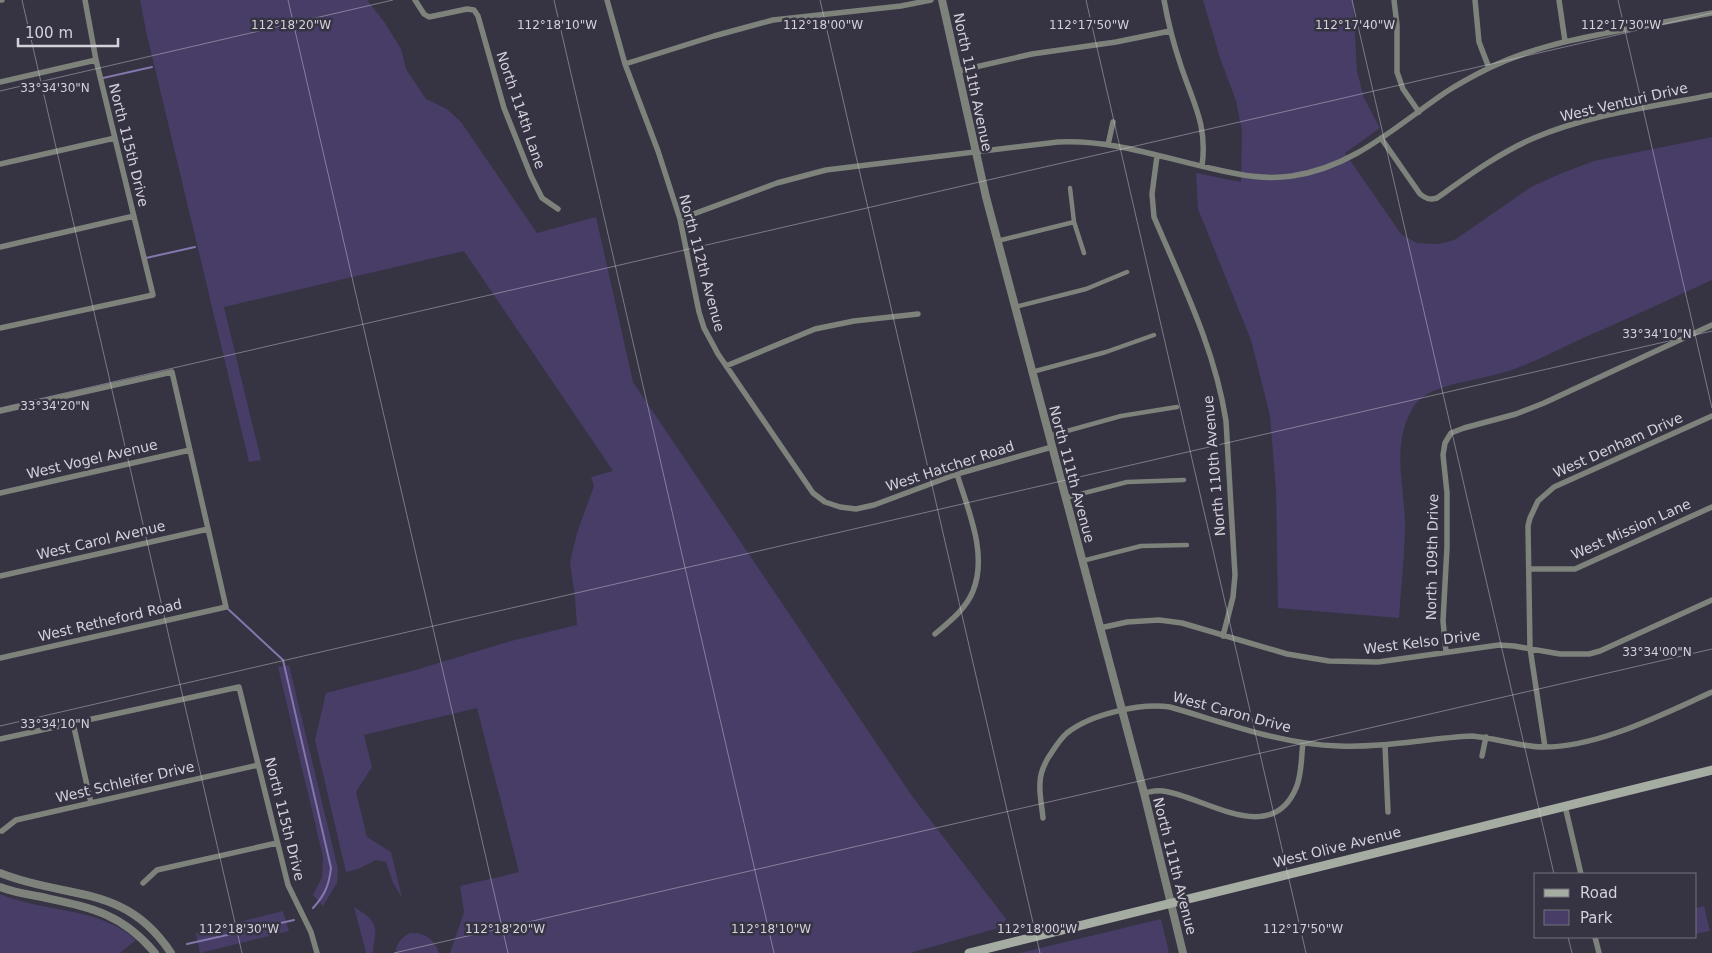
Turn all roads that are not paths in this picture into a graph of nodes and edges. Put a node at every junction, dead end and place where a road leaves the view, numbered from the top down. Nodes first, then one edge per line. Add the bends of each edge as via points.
1 (85, 0) edge
2 (415, 0) edge
3 (607, 0) edge
4 (930, 0) edge
5 (942, 0) edge
6 (1164, 0) edge
7 (1394, 0) edge
8 (1475, 0) edge
9 (1559, 0) edge
10 (1712, 13) edge
11 (1170, 31) junction
12 (1565, 41) junction
13 (96, 60) junction
14 (625, 64) junction
15 (1489, 68) junction
16 (958, 70) junction
17 (0, 82) edge
18 (1712, 95) edge
19 (1419, 112) junction
20 (1113, 122) dead end
21 (115, 138) junction
22 (1381, 138) junction
23 (1108, 145) junction
24 (975, 152) junction
25 (1157, 156) junction
26 (0, 164) edge
27 (1202, 166) junction
28 (1070, 188) dead end
29 (558, 209) dead end
30 (134, 216) junction
31 (680, 219) junction
32 (1074, 222) junction
33 (997, 241) junction
34 (0, 246) edge
35 (1084, 253) dead end
36 (1127, 272) dead end
37 (1015, 307) junction
38 (918, 314) dead end
39 (1712, 325) edge
40 (0, 328) edge
41 (1154, 335) dead end
42 (726, 366) junction
43 (1032, 372) junction
44 (1177, 407) dead end
45 (0, 411) edge
46 (1712, 416) edge
47 (1049, 436) junction
48 (1052, 448) junction
49 (190, 450) junction
50 (957, 474) junction
51 (1184, 480) dead end
52 (0, 493) edge
53 (1065, 498) junction
54 (1712, 508) edge
55 (856, 509) joint
56 (208, 529) junction
57 (1187, 545) dead end
58 (1082, 561) junction
59 (1530, 570) junction
60 (0, 576) edge
61 (1712, 600) edge
62 (1100, 628) junction
63 (934, 634) dead end
64 (1223, 636) junction
65 (1530, 648) junction
66 (1446, 652) junction
67 (0, 658) edge
68 (1712, 692) edge
69 (1122, 711) junction
70 (73, 724) junction
71 (1486, 737) junction
72 (0, 740) edge
73 (1303, 743) junction
74 (1384, 745) junction
75 (1544, 747) junction
76 (1482, 756) dead end
77 (258, 765) junction
78 (1712, 770) edge
79 (1144, 793) junction
80 (91, 803) junction
81 (1565, 806) junction
82 (1388, 812) dead end
83 (1043, 818) dead end
84 (2, 831) dead end
85 (277, 843) junction
86 (0, 873) edge
87 (1581, 873) edge
88 (143, 883) dead end
89 (0, 887) edge
90 (1171, 902) junction
91 (141, 919) junction
92 (132, 930) junction
93 (1595, 938) edge
94 (155, 953) edge
95 (171, 953) edge
96 (317, 953) edge
97 (969, 953) edge
98 (1184, 953) edge
99 (1599, 953) edge

1 - 13 street, North 115th Drive
2 - 29 street, North 114th Lane via 429,17 474,10 504,108 531,176 542,198
3 - 14 street, North 112th Avenue
4 - 14 street via 774,20
5 - 16 street, North 111th Avenue
6 - 11 street
7 - 19 street via 1398,72 1403,89
8 - 15 street via 1479,42
9 - 12 street
10 - 12 street
11 - 16 street
11 - 27 street via 1202,126
12 - 15 street
13 - 17 street
13 - 21 street, North 115th Drive
14 - 31 street, North 112th Avenue
15 - 19 street via 1447,91
16 - 24 street, North 111th Avenue
18 - 22 street, West Venturi Drive via 1608,115 1549,133 1494,159 1432,200 1420,194
19 - 22 street
20 - 23 street
21 - 26 street
21 - 30 street, North 115th Drive
22 - 27 street via 1344,161 1291,176 1247,176
23 - 24 street via 1058,142
23 - 25 street
24 - 31 street via 805,175
24 - 33 street, North 111th Avenue
25 - 27 street
25 - 64 street, North 110th Avenue via 1152,194 1154,217 1212,358 1224,414 1235,575
28 - 32 street
30 - 34 street
30 - 40 street, North 115th Drive via 153,295
31 - 42 street, North 112th Avenue via 704,328
32 - 33 street
32 - 35 street
33 - 37 street, North 111th Avenue
36 - 37 street via 1086,290
37 - 43 street, North 111th Avenue
38 - 42 street via 815,329
39 - 66 street, North 109th Drive via 1544,403 1450,433 1443,455 1447,494 1443,621
41 - 43 street
42 - 55 street, North 112th Avenue via 813,493 825,502
43 - 47 street, North 111th Avenue
44 - 47 street via 1121,416
45 - 49 street via 172,372
46 - 59 street, West Denham Drive via 1554,486 1538,501 1530,518
47 - 48 street, North 111th Avenue
48 - 50 street, West Hatcher Road
48 - 53 street, North 111th Avenue
49 - 52 street, West Vogel Avenue
49 - 56 street
50 - 55 street, West Hatcher Road
50 - 63 street via 980,561 973,591 959,612
51 - 53 street via 1127,482
53 - 58 street, North 111th Avenue
54 - 59 street, West Mission Lane via 1575,569
56 - 60 street, West Carol Avenue
56 - 67 street, West Retheford Road via 226,607
57 - 58 street via 1141,546
58 - 62 street, North 111th Avenue
59 - 65 street
61 - 65 street, West Kelso Drive via 1600,651 1575,655
62 - 64 street, West Kelso Drive via 1159,620 1182,623
62 - 69 street, North 111th Avenue
64 - 66 street, West Kelso Drive via 1312,659 1353,662 1378,662
65 - 66 street, West Kelso Drive via 1499,645
65 - 75 street
68 - 75 street, West Caron Drive via 1623,730 1570,744
69 - 73 street, West Caron Drive via 1170,707 1245,731
69 - 79 street, North 111th Avenue
69 - 83 street, West Caron Drive via 1080,724 1055,746 1040,782
70 - 72 street
70 - 77 street, North 115th Drive via 239,687
70 - 80 street
71 - 74 street, West Caron Drive via 1454,737
71 - 75 street, West Caron Drive
71 - 76 street
73 - 74 street, West Caron Drive
73 - 79 street via 1296,788 1283,807 1269,814 1246,817 1162,791
74 - 82 street
77 - 80 street, West Schleifer Drive
77 - 85 street, North 115th Drive
78 - 81 main road, West Olive Avenue
79 - 90 street, North 111th Avenue
80 - 84 street, West Schleifer Drive via 16,820
81 - 87 street
81 - 90 main road, West Olive Avenue
85 - 88 street via 157,870
85 - 96 street, North 115th Drive via 288,885 311,932
86 - 91 street via 105,899
89 - 92 street via 100,911
90 - 97 main road, West Olive Avenue
90 - 98 street, North 111th Avenue
91 - 92 street
91 - 95 street
92 - 94 street
93 - 99 street

